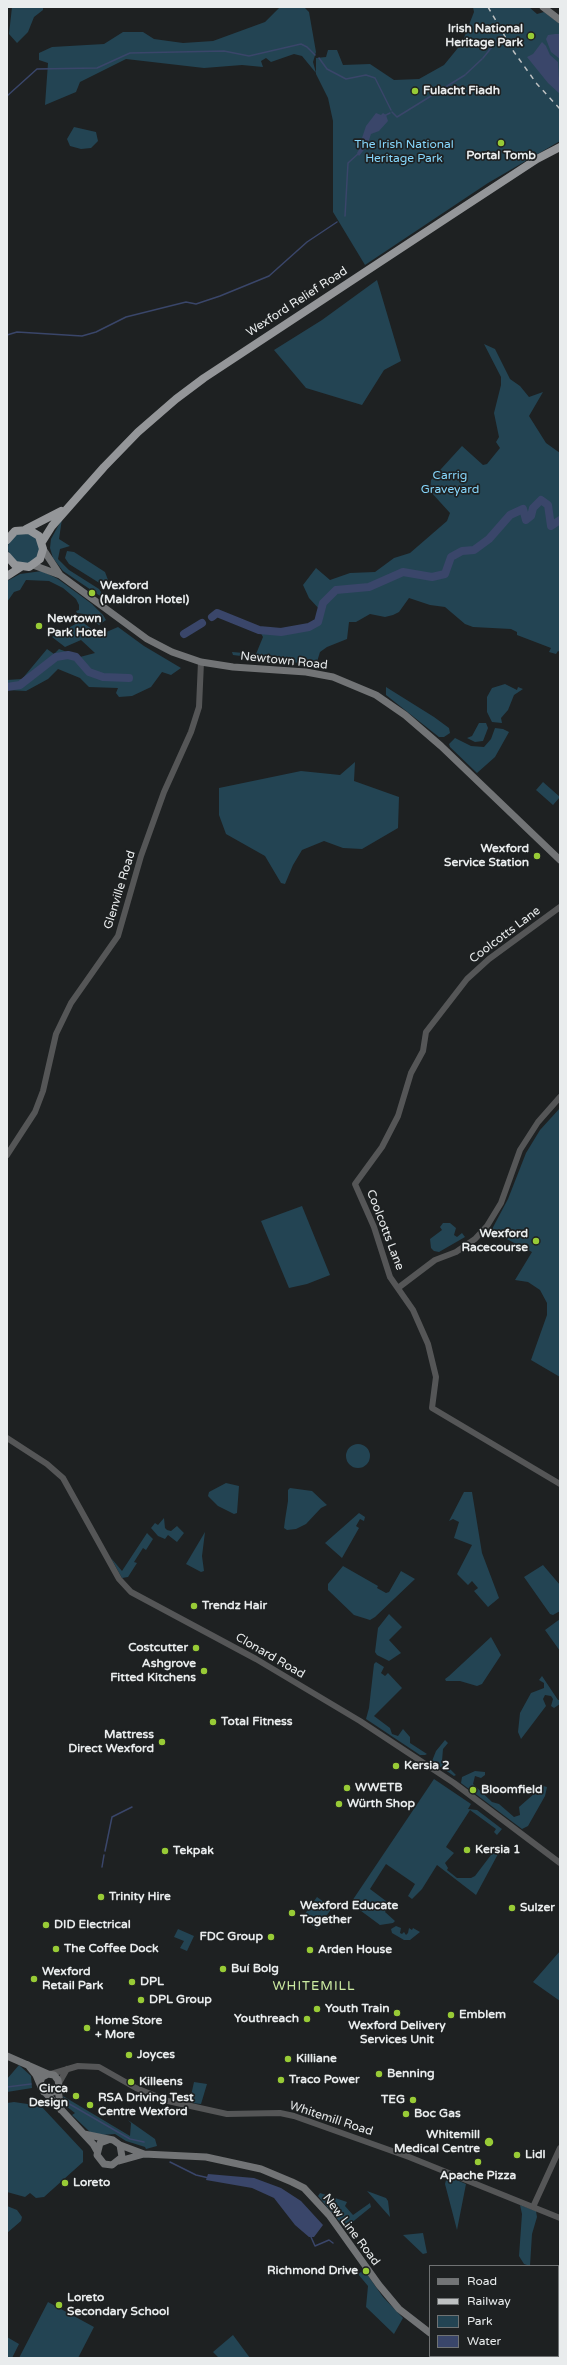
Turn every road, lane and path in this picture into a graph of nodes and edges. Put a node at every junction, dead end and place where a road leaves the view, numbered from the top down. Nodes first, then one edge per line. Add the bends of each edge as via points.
1 (543, 7) edge
2 (560, 20) edge
3 (560, 147) edge
4 (69, 506) junction
5 (7, 528) edge
6 (26, 529) junction
7 (15, 531) junction
8 (7, 540) edge
9 (43, 546) junction
10 (7, 556) edge
11 (33, 565) junction
12 (21, 567) junction
13 (60, 575) junction
14 (7, 576) edge
15 (201, 662) junction
16 (560, 860) edge
17 (560, 907) edge
18 (560, 1098) edge
19 (7, 1155) edge
20 (398, 1288) junction
21 (7, 1438) edge
22 (560, 1484) edge
23 (560, 1863) edge
24 (7, 2056) edge
25 (28, 2065) junction
26 (67, 2069) junction
27 (49, 2074) junction
28 (40, 2083) junction
29 (58, 2086) junction
30 (44, 2092) junction
31 (61, 2111) junction
32 (84, 2134) junction
33 (108, 2140) junction
34 (120, 2145) junction
35 (560, 2148) edge
36 (97, 2151) junction
37 (144, 2154) junction
38 (119, 2161) junction
39 (533, 2207) junction
40 (560, 2218) edge
41 (429, 2332) edge

1 - 2 main road
3 - 4 highway, Wexford Relief Road via 537,158 204,378 138,432
4 - 6 highway, Wexford Relief Road
4 - 9 highway, Wexford Relief Road via 52,526
5 - 7 highway
6 - 7 highway, Wexford Relief Road
6 - 9 highway via 36,533
7 - 8 highway
9 - 11 highway, Wexford Relief Road via 40,559
9 - 13 main road, Newtown Road
10 - 12 highway via 11,562
11 - 12 highway
11 - 13 main road, Newtown Road
12 - 14 highway
13 - 15 main road, Newtown Road via 147,639 172,652
15 - 16 main road, Newtown Road via 306,672 338,679 376,695 400,711 441,746
15 - 19 street, Glenville Road via 199,707 141,856 118,936 71,1003 56,1034 43,1091 35,1112
17 - 20 street, Coolcotts Lane via 489,959 467,979 426,1032 423,1051 411,1073 398,1116 382,1147 355,1184 374,1227 390,1277
18 - 20 street via 538,1122 520,1150 501,1203 487,1226 475,1239 456,1252 435,1260
20 - 22 street, Coolcotts Lane via 414,1310 428,1344 436,1376 432,1408
21 - 23 street, Clonard Road via 47,1464 63,1478 119,1579 131,1592 256,1659 360,1721 454,1783
24 - 25 main road
25 - 27 main road
25 - 28 main road
26 - 27 street, Whitemill Road
26 - 29 street
26 - 39 street, Whitemill Road via 78,2066 99,2067 151,2095 205,2110 227,2114 280,2113 294,2116 409,2157
27 - 28 main road via 42,2077
27 - 29 main road via 56,2077
28 - 30 main road
29 - 30 main road via 50,2093
29 - 31 main road
30 - 31 main road
31 - 32 main road
32 - 33 main road
32 - 36 main road
33 - 34 main road
33 - 36 main road via 100,2144
34 - 37 main road, New Line Road
34 - 38 main road via 122,2153
35 - 39 street
36 - 38 main road via 98,2158 104,2164 112,2165
37 - 38 main road, New Line Road
37 - 41 main road, New Line Road via 206,2157 246,2165 276,2174 304,2188 329,2215 389,2298
39 - 40 street, Whitemill Road

